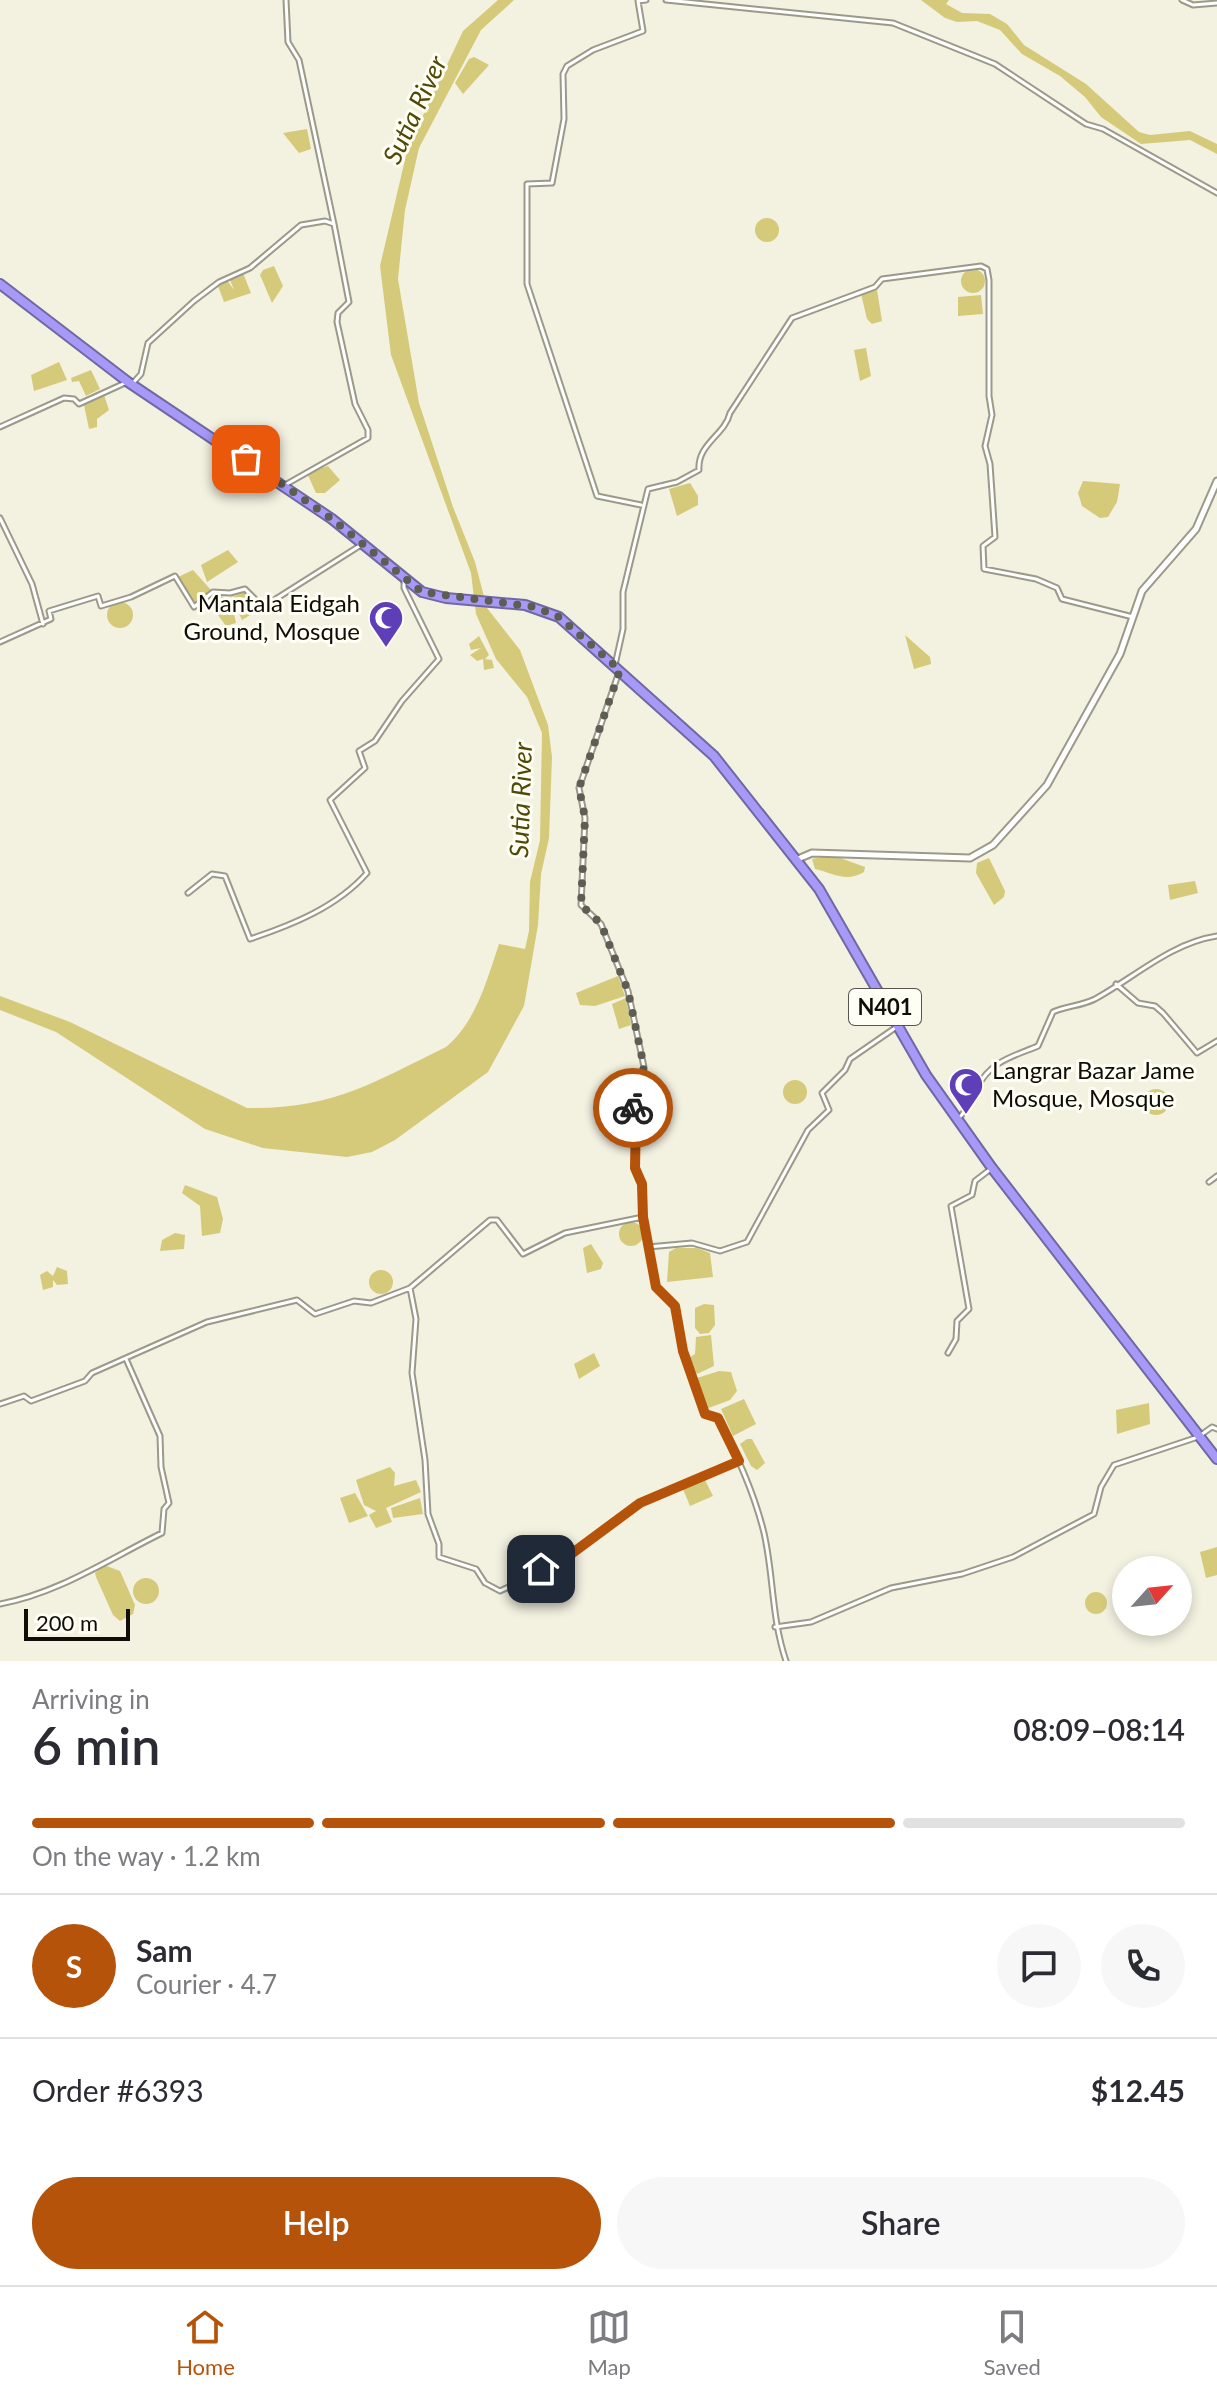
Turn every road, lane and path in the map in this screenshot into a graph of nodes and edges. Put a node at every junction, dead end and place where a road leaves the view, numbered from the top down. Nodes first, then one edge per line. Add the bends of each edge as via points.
1 (286, 0) edge
2 (646, 0) edge
3 (666, 0) edge
4 (1182, 0) edge
5 (1217, 3) edge
6 (1217, 193) edge
7 (334, 224) junction
8 (0, 284) edge
9 (130, 383) junction
10 (0, 427) edge
11 (1217, 481) edge
12 (285, 485) junction
13 (642, 505) junction
14 (0, 518) edge
15 (361, 545) junction
16 (404, 580) junction
17 (1133, 617) junction
18 (43, 624) junction
19 (0, 642) edge
20 (617, 668) junction
21 (798, 859) junction
22 (188, 893) dead end
23 (1217, 936) edge
24 (1116, 984) junction
25 (896, 1027) junction
26 (1217, 1041) edge
27 (958, 1119) junction
28 (992, 1168) junction
29 (1217, 1176) edge
30 (1209, 1182) dead end
31 (643, 1217) junction
32 (648, 1247) junction
33 (410, 1288) junction
34 (948, 1353) dead end
35 (126, 1359) junction
36 (0, 1404) edge
37 (1217, 1429) edge
38 (1198, 1437) junction
39 (1217, 1459) edge
40 (739, 1461) junction
41 (0, 1604) edge
42 (775, 1627) junction
43 (786, 1661) edge

1 - 7 street via 288,42 299,60
2 - 13 street via 638,1 643,31 567,66 552,183 527,184 527,284 597,496
3 - 6 street via 893,23 995,64 1090,127 1103,129
4 - 5 street via 1193,5
7 - 9 street via 301,225 250,268 194,301 148,343 141,374
7 - 12 street via 349,302 337,322 368,438
8 - 9 highway, N401
9 - 10 street via 79,404 64,398
9 - 12 highway, N401
11 - 17 main road via 1196,529 1142,591
12 - 15 highway, N401
13 - 17 street via 648,489 699,470 707,444 727,428 730,413 792,318 873,288 882,279 984,267 989,280 992,415 985,446 995,537 983,546 984,569 1036,579 1057,588 1062,599
13 - 20 street via 623,592
14 - 18 street via 32,584
15 - 16 highway, N401
15 - 18 street via 263,607 245,589 213,592 194,607 175,576 104,605 98,596 61,605 49,611 51,619
16 - 20 highway, N401 via 422,592 514,603 559,617
16 - 22 street via 439,659 375,741 359,751 365,768 330,800 367,873 321,910 250,939 225,876 212,874
17 - 21 main road via 1120,654 1047,785 986,851 970,858 812,853
18 - 19 street
20 - 21 highway, N401 via 714,756
20 - 31 street via 579,788 585,818 581,905 601,924 628,991 644,1067 632,1105
21 - 25 highway, N401 via 839,921
23 - 24 street via 1190,941
24 - 26 street via 1138,1003 1155,1006 1197,1053
24 - 27 street via 1096,998 1053,1012 1038,1046 998,1063
25 - 27 highway, N401
25 - 32 street via 850,1059 822,1093 829,1110 808,1130 747,1242 720,1251 692,1243
27 - 28 highway, N401
28 - 34 street via 975,1181 972,1195 951,1206 969,1309 957,1321
28 - 38 highway, N401
29 - 30 street
31 - 32 street
31 - 33 street via 565,1233 523,1254 497,1220 490,1220
32 - 40 street via 656,1287 675,1306 683,1351 705,1414 718,1418
33 - 35 street via 371,1303 354,1301 315,1314 297,1300 207,1322
33 - 40 street via 416,1319 412,1373 428,1514 439,1557 476,1569 485,1583 500,1591 559,1563 640,1503
35 - 36 street via 31,1401 24,1396
35 - 41 street via 160,1436 169,1503 162,1533 84,1576 33,1598
37 - 38 street
38 - 39 highway, N401
38 - 42 street via 1114,1465 1094,1514 1013,1557 891,1588 811,1622
40 - 42 street via 765,1536
42 - 43 street

